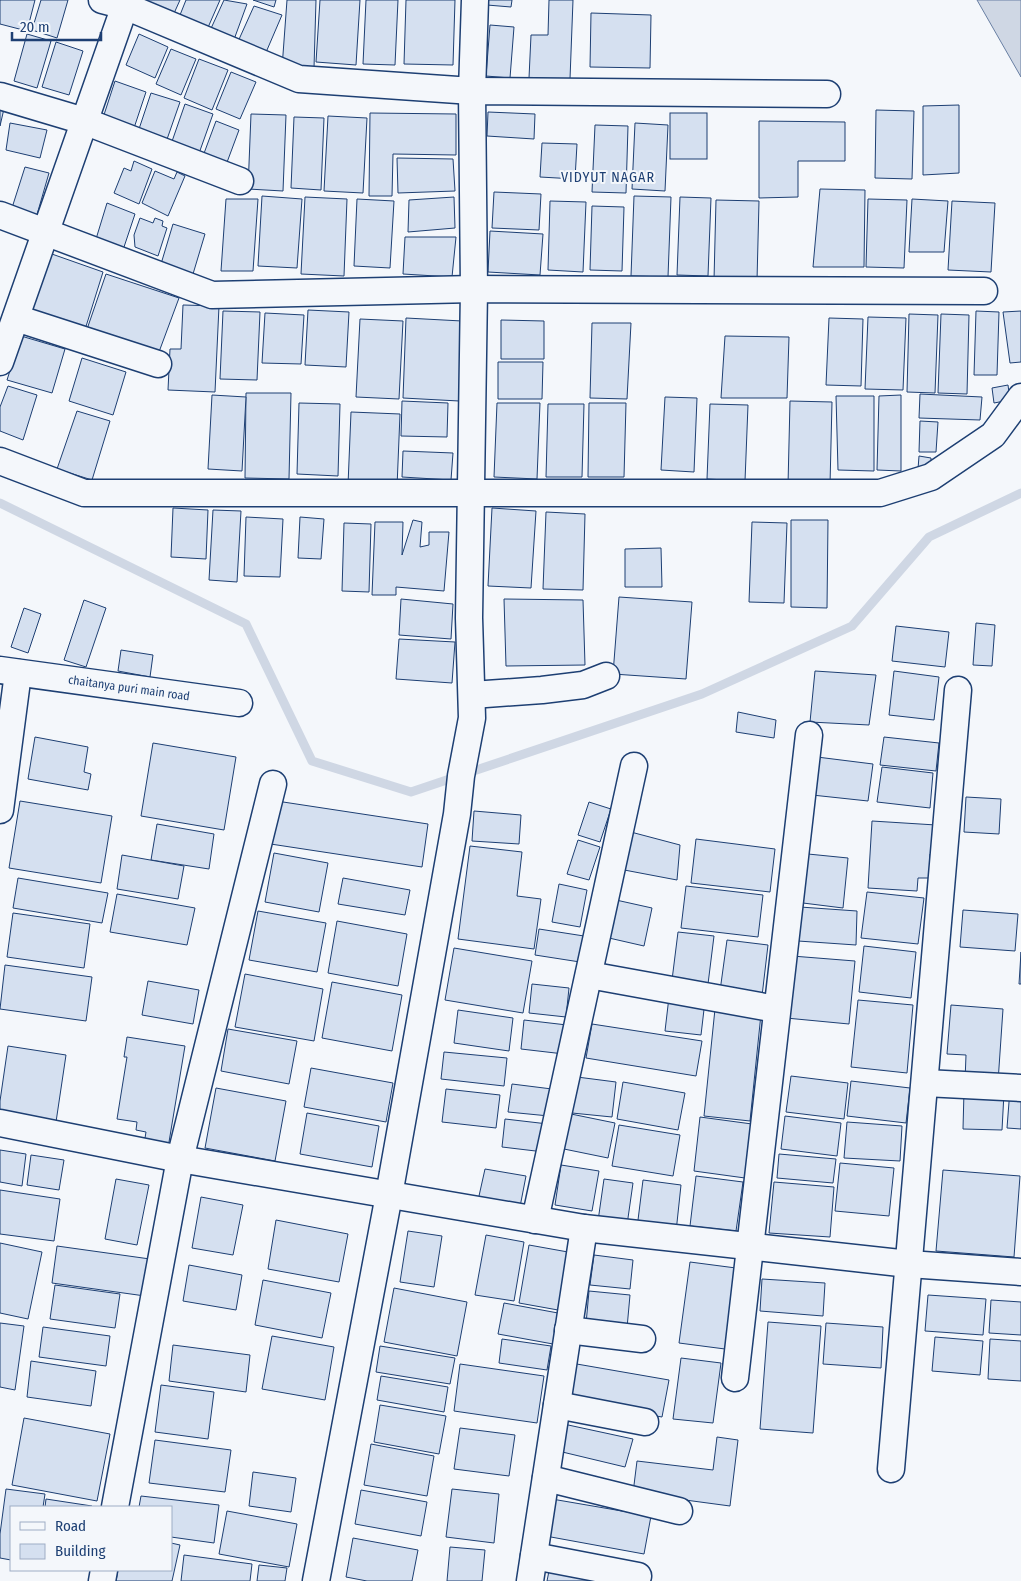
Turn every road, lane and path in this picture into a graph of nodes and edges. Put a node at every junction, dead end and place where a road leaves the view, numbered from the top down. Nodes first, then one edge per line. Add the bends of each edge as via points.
1 (476, 0) edge
2 (118, 2) edge
3 (472, 91) junction
4 (827, 94) dead end
5 (0, 96) edge
6 (84, 122) junction
7 (240, 181) dead end
8 (0, 216) edge
9 (45, 232) junction
10 (474, 289) junction
11 (984, 291) dead end
12 (16, 318) junction
13 (0, 362) edge
14 (158, 364) dead end
15 (1021, 397) edge
16 (0, 461) edge
17 (471, 494) junction
18 (9, 672) edge
19 (606, 676) dead end
20 (958, 690) dead end
21 (239, 703) dead end
22 (472, 706) junction
23 (809, 735) dead end
24 (634, 766) dead end
25 (273, 784) dead end
26 (0, 810) edge
27 (589, 975) junction
28 (776, 1009) junction
29 (924, 1083) junction
30 (1021, 1088) edge
31 (0, 1123) edge
32 (180, 1159) junction
33 (389, 1195) junction
34 (535, 1220) junction
35 (584, 1228) junction
36 (749, 1246) junction
37 (909, 1264) junction
38 (1021, 1272) edge
39 (568, 1330) junction
40 (642, 1338) dead end
41 (735, 1378) dead end
42 (557, 1405) junction
43 (645, 1422) dead end
44 (891, 1469) dead end
45 (546, 1478) junction
46 (115, 1506) edge
47 (679, 1511) dead end
48 (534, 1556) junction
49 (638, 1576) dead end
50 (316, 1581) edge
51 (530, 1581) edge

1 - 3 street
2 - 3 street via 299,79
2 - 6 street
3 - 4 street
3 - 10 street
5 - 6 street
6 - 7 street
6 - 9 street
8 - 9 street
9 - 10 street via 212,295
9 - 12 street
10 - 11 street
10 - 17 street
12 - 13 street
12 - 14 street
15 - 17 street via 992,435 930,477 880,493
16 - 17 street via 84,493
17 - 22 street via 469,618
18 - 21 street, chaitanya puri main road
18 - 26 street, chaitanya puri main road
19 - 22 street via 583,685 542,690
20 - 29 street
22 - 33 street via 457,814
23 - 28 street
24 - 27 street
25 - 32 street
27 - 28 street
27 - 34 street
28 - 36 street
29 - 30 street
29 - 37 street
31 - 32 street
32 - 33 street
32 - 46 street
33 - 34 street
33 - 50 street
34 - 35 street
35 - 36 street
35 - 39 street
36 - 37 street
36 - 41 street
37 - 38 street
37 - 44 street
39 - 40 street
39 - 42 street
42 - 43 street
42 - 45 street
45 - 47 street
45 - 48 street
48 - 49 street
48 - 51 street

